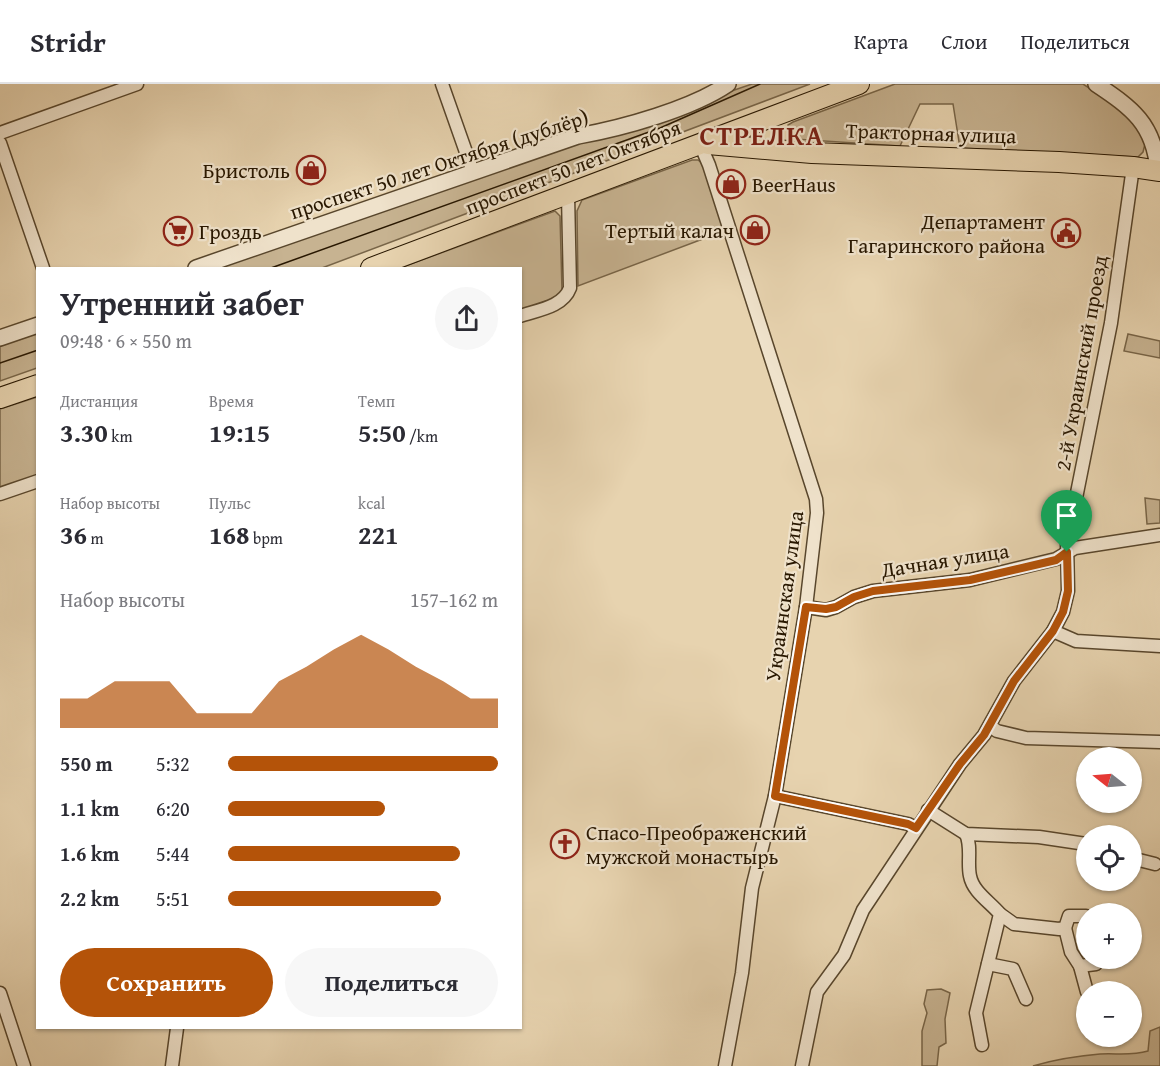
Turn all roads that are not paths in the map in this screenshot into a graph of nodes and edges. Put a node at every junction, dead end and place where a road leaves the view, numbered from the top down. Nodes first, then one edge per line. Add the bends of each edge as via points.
1 (137, 84) edge
2 (442, 84) edge
3 (728, 84) edge
4 (859, 84) edge
5 (1096, 84) edge
6 (791, 110) junction
7 (0, 132) edge
8 (0, 143) edge
9 (700, 144) junction
10 (797, 150) junction
11 (1133, 167) junction
12 (1159, 170) edge
13 (473, 172) junction
14 (568, 195) junction
15 (43, 267) edge
16 (199, 267) edge
17 (374, 267) edge
18 (522, 315) edge
19 (36, 326) edge
20 (0, 338) edge
21 (36, 387) edge
22 (0, 398) edge
23 (36, 482) edge
24 (0, 494) edge
25 (1160, 536) edge
26 (1067, 552) junction
27 (806, 607) junction
28 (1053, 631) junction
29 (1160, 646) edge
30 (990, 726) junction
31 (1160, 742) edge
32 (775, 796) junction
33 (928, 810) junction
34 (916, 828) junction
35 (966, 834) junction
36 (1076, 842) edge
37 (1142, 861) edge
38 (1155, 864) dead end
39 (1000, 914) junction
40 (1076, 916) edge
41 (1065, 928) junction
42 (1076, 960) edge
43 (988, 964) junction
44 (0, 993) edge
45 (1026, 999) dead end
46 (177, 1029) edge
47 (982, 1045) dead end
48 (24, 1066) edge
49 (172, 1066) edge
50 (725, 1066) edge
51 (802, 1066) edge

1 - 7 street
2 - 13 street
3 - 13 street, проспект 50 лет Октября (дублёр) via 690,104
4 - 6 main road, проспект 50 лет Октября
5 - 12 street via 1137,115 1156,149
6 - 9 main road, проспект 50 лет Октября
6 - 10 main road via 781,129 786,143
8 - 15 street
9 - 10 main road, Тракторная улица
9 - 14 main road, проспект 50 лет Октября
9 - 27 street, Украинская улица via 816,499
10 - 11 main road, Тракторная улица
11 - 12 main road, Тракторная улица
11 - 26 street, 2-й Украинский проезд via 1111,323
13 - 16 street, проспект 50 лет Октября (дублёр)
14 - 17 main road, проспект 50 лет Октября
14 - 18 street via 567,297
19 - 20 street
21 - 22 main road
23 - 24 street
25 - 26 street, Дачная улица
26 - 27 street, Дачная улица via 1056,560 970,580 873,591 826,609
26 - 28 street, 2-й Украинский проезд via 1068,591
27 - 32 street, Украинская улица
28 - 29 street via 1076,641
28 - 30 street, 2-й Украинский проезд via 1014,681
30 - 31 street via 997,732 1026,738
30 - 33 street, 2-й Украинский проезд
32 - 34 street
32 - 50 street, Украинская улица via 752,888
33 - 34 street, 2-й Украинский проезд
33 - 35 street
34 - 51 street, 2-й Украинский проезд via 863,910 844,955 817,992
35 - 36 street
35 - 39 street via 970,877 977,891
37 - 38 street
39 - 41 street via 1014,924
39 - 43 street
40 - 41 street via 1069,916
41 - 42 street
43 - 45 street via 1013,969
43 - 47 street via 976,1013
44 - 48 street
46 - 49 street

